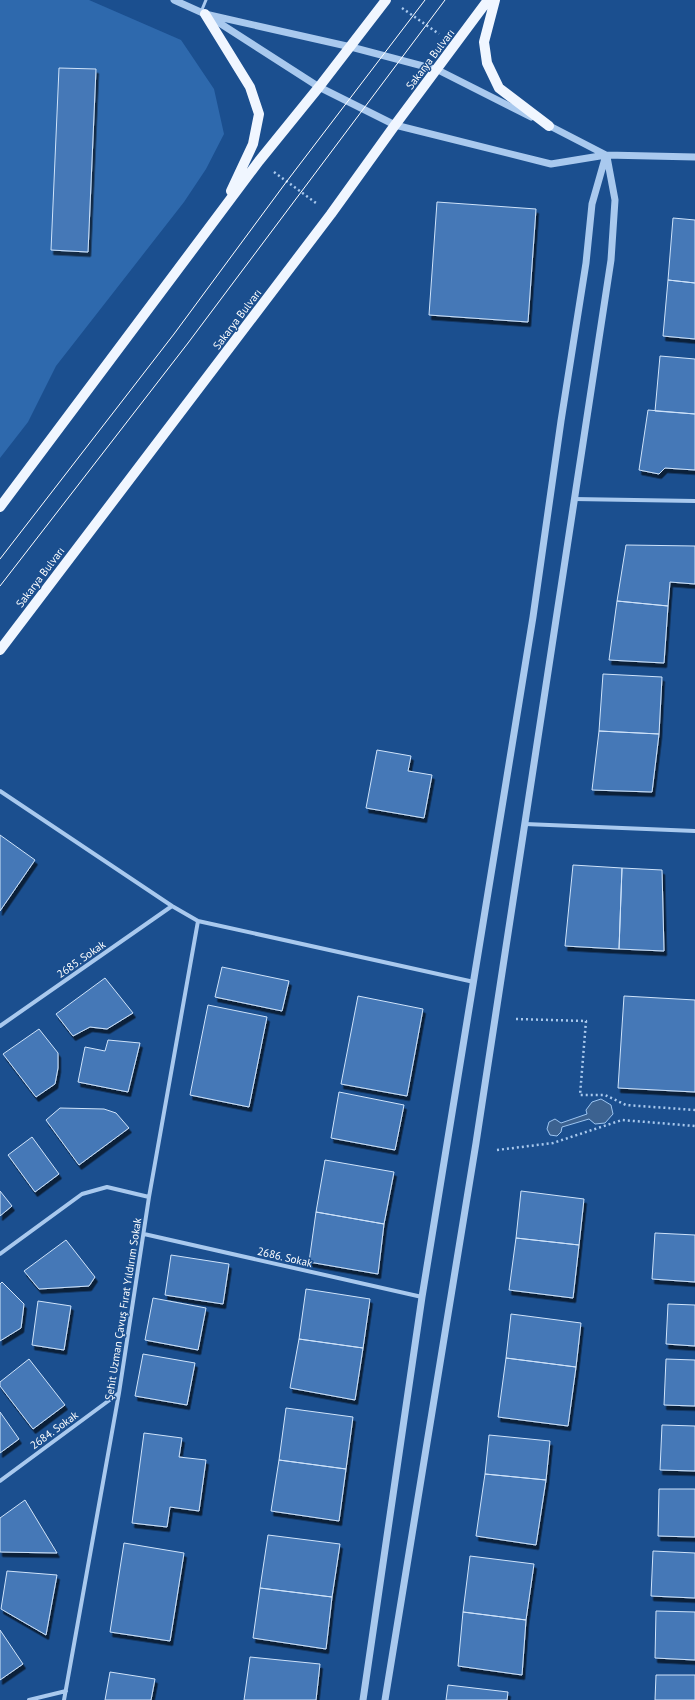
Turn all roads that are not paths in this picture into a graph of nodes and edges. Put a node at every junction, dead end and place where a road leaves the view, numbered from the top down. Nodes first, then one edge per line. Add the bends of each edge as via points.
1 (174, 0) edge
2 (206, 0) edge
3 (386, 0) edge
4 (488, 0) edge
5 (495, 0) edge
6 (203, 13) junction
7 (351, 47) junction
8 (438, 70) junction
9 (319, 87) junction
10 (395, 125) junction
11 (549, 126) junction
12 (606, 155) junction
13 (695, 157) edge
14 (223, 210) junction
15 (574, 499) junction
16 (695, 501) edge
17 (0, 507) edge
18 (0, 650) edge
19 (0, 791) edge
20 (525, 824) junction
21 (695, 831) edge
22 (172, 906) junction
23 (198, 921) junction
24 (474, 982) junction
25 (0, 1026) edge
26 (149, 1197) junction
27 (144, 1234) junction
28 (0, 1254) edge
29 (422, 1297) junction
30 (120, 1393) junction
31 (0, 1481) edge
32 (66, 1691) junction
33 (29, 1700) edge
34 (64, 1700) edge
35 (363, 1700) edge
36 (385, 1700) edge

1 - 6 street
2 - 6 lane
3 - 7 main road
4 - 8 main road, Sakarya Bulvarı
5 - 11 main road via 484,42 487,63 499,88
6 - 7 street
6 - 9 street
6 - 14 main road via 250,87 259,114 253,144
7 - 8 street
7 - 9 main road
8 - 10 main road, Sakarya Bulvarı
8 - 11 street
9 - 10 street
9 - 14 main road
10 - 12 street via 551,164
10 - 18 main road, Sakarya Bulvarı via 331,214
11 - 12 street
12 - 13 street
12 - 15 street via 615,200 612,260
12 - 24 street via 592,204 586,263 534,609
14 - 17 main road
15 - 16 street
15 - 20 street
19 - 22 street
20 - 21 street
20 - 36 street
22 - 23 street
22 - 25 street, 2685. Sokak
23 - 24 street
23 - 26 street, Şehit Uzman Çavuş Fırat Yıldırım Sokak
24 - 29 street
26 - 27 street, Şehit Uzman Çavuş Fırat Yıldırım Sokak
26 - 28 street via 107,1188 82,1194
27 - 29 street, 2686. Sokak
27 - 30 street, Şehit Uzman Çavuş Fırat Yıldırım Sokak
29 - 35 street
30 - 31 street, 2684. Sokak
30 - 32 street, Şehit Uzman Çavuş Fırat Yıldırım Sokak
32 - 33 street
32 - 34 street, Şehit Uzman Çavuş Fırat Yıldırım Sokak

